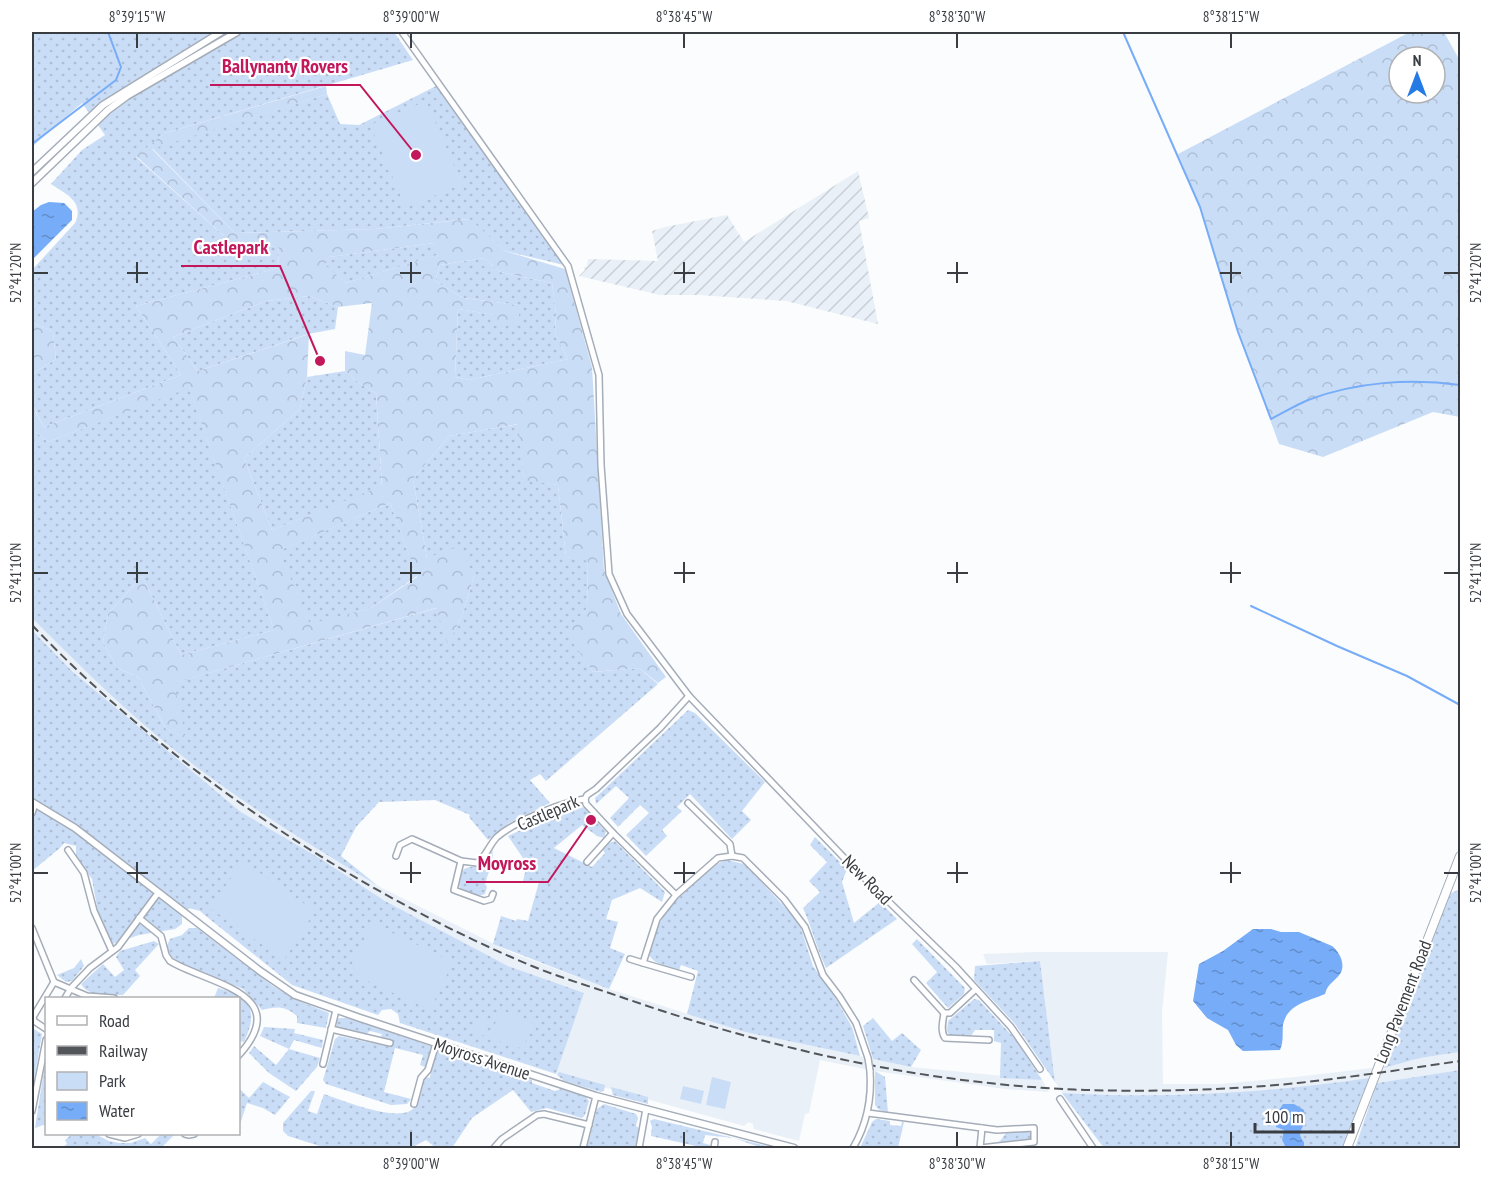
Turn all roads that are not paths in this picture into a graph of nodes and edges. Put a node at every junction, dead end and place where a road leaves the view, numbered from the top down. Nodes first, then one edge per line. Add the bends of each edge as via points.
1 (221, 32) edge
2 (237, 32) edge
3 (402, 32) edge
4 (32, 172) edge
5 (32, 183) edge
6 (689, 696) junction
7 (585, 799) junction
8 (33, 803) edge
9 (688, 803) dead end
10 (32, 813) edge
11 (613, 834) junction
12 (68, 850) dead end
13 (732, 855) junction
14 (396, 856) dead end
15 (1461, 856) edge
16 (461, 861) junction
17 (586, 862) dead end
18 (158, 893) junction
19 (493, 894) dead end
20 (676, 895) junction
21 (139, 918) junction
22 (32, 928) edge
23 (112, 951) junction
24 (630, 959) dead end
25 (643, 963) junction
26 (691, 977) dead end
27 (914, 980) dead end
28 (54, 982) junction
29 (71, 988) junction
30 (976, 989) junction
31 (45, 997) edge
32 (45, 997) edge
33 (65, 997) edge
34 (94, 997) edge
35 (336, 1010) junction
36 (944, 1012) junction
37 (45, 1028) edge
38 (331, 1029) junction
39 (989, 1040) dead end
40 (390, 1043) dead end
41 (436, 1044) junction
42 (240, 1047) edge
43 (244, 1050) junction
44 (45, 1054) edge
45 (240, 1054) edge
46 (323, 1064) dead end
47 (1040, 1069) dead end
48 (33, 1091) edge
49 (596, 1096) junction
50 (1060, 1100) dead end
51 (414, 1104) dead end
52 (646, 1109) junction
53 (32, 1111) edge
54 (868, 1113) junction
55 (589, 1125) junction
56 (982, 1128) junction
57 (113, 1135) edge
58 (135, 1135) edge
59 (980, 1148) edge
60 (494, 1149) edge
61 (583, 1149) edge
62 (639, 1149) edge
63 (794, 1149) edge
64 (853, 1149) edge
65 (1093, 1149) edge
66 (1347, 1149) edge

1 - 4 street via 103,105
2 - 5 street via 108,110
3 - 6 street, New Road via 568,266 599,375 609,574 627,614
6 - 7 street, Castlepark
6 - 30 street, New Road
7 - 11 street
7 - 16 street, Castlepark via 549,810 506,831 477,863
8 - 10 street
8 - 18 street, Moyross Avenue via 75,828
9 - 13 street via 730,844
11 - 17 street
11 - 20 street
12 - 23 street via 84,873 93,911
13 - 20 street via 718,858
13 - 54 street, bridge via 743,858 784,899 805,927 823,975 856,1023 870,1071
14 - 16 street via 400,845 412,839
15 - 66 main road, Long Pavement Road
16 - 19 street via 454,890 484,901
18 - 21 street
18 - 35 street, Moyross Avenue via 276,982
20 - 25 street via 657,919
21 - 23 street
21 - 43 street via 161,936 170,961 238,991 251,1001 257,1023
22 - 28 street
23 - 29 street
24 - 25 street
25 - 26 street
27 - 36 street
28 - 29 street
28 - 31 street
29 - 33 street
29 - 34 street
30 - 36 street via 950,1013
30 - 47 street, New Road via 1011,1027
32 - 37 street via 33,1017
35 - 38 street
35 - 41 street, Moyross Avenue
36 - 39 street via 945,1038
38 - 40 street
38 - 46 street
41 - 49 street, Moyross Avenue
41 - 51 street
42 - 43 street
43 - 45 street
44 - 48 street
48 - 53 street
49 - 52 street, Moyross Avenue
49 - 55 street
50 - 65 street
52 - 62 street
52 - 63 street, Moyross Avenue
54 - 56 street
54 - 64 street
55 - 60 street via 537,1115
55 - 61 street
56 - 59 street
56 - 59 street via 1005,1131 1030,1127 1034,1128 1035,1138 1034,1142
57 - 58 street

